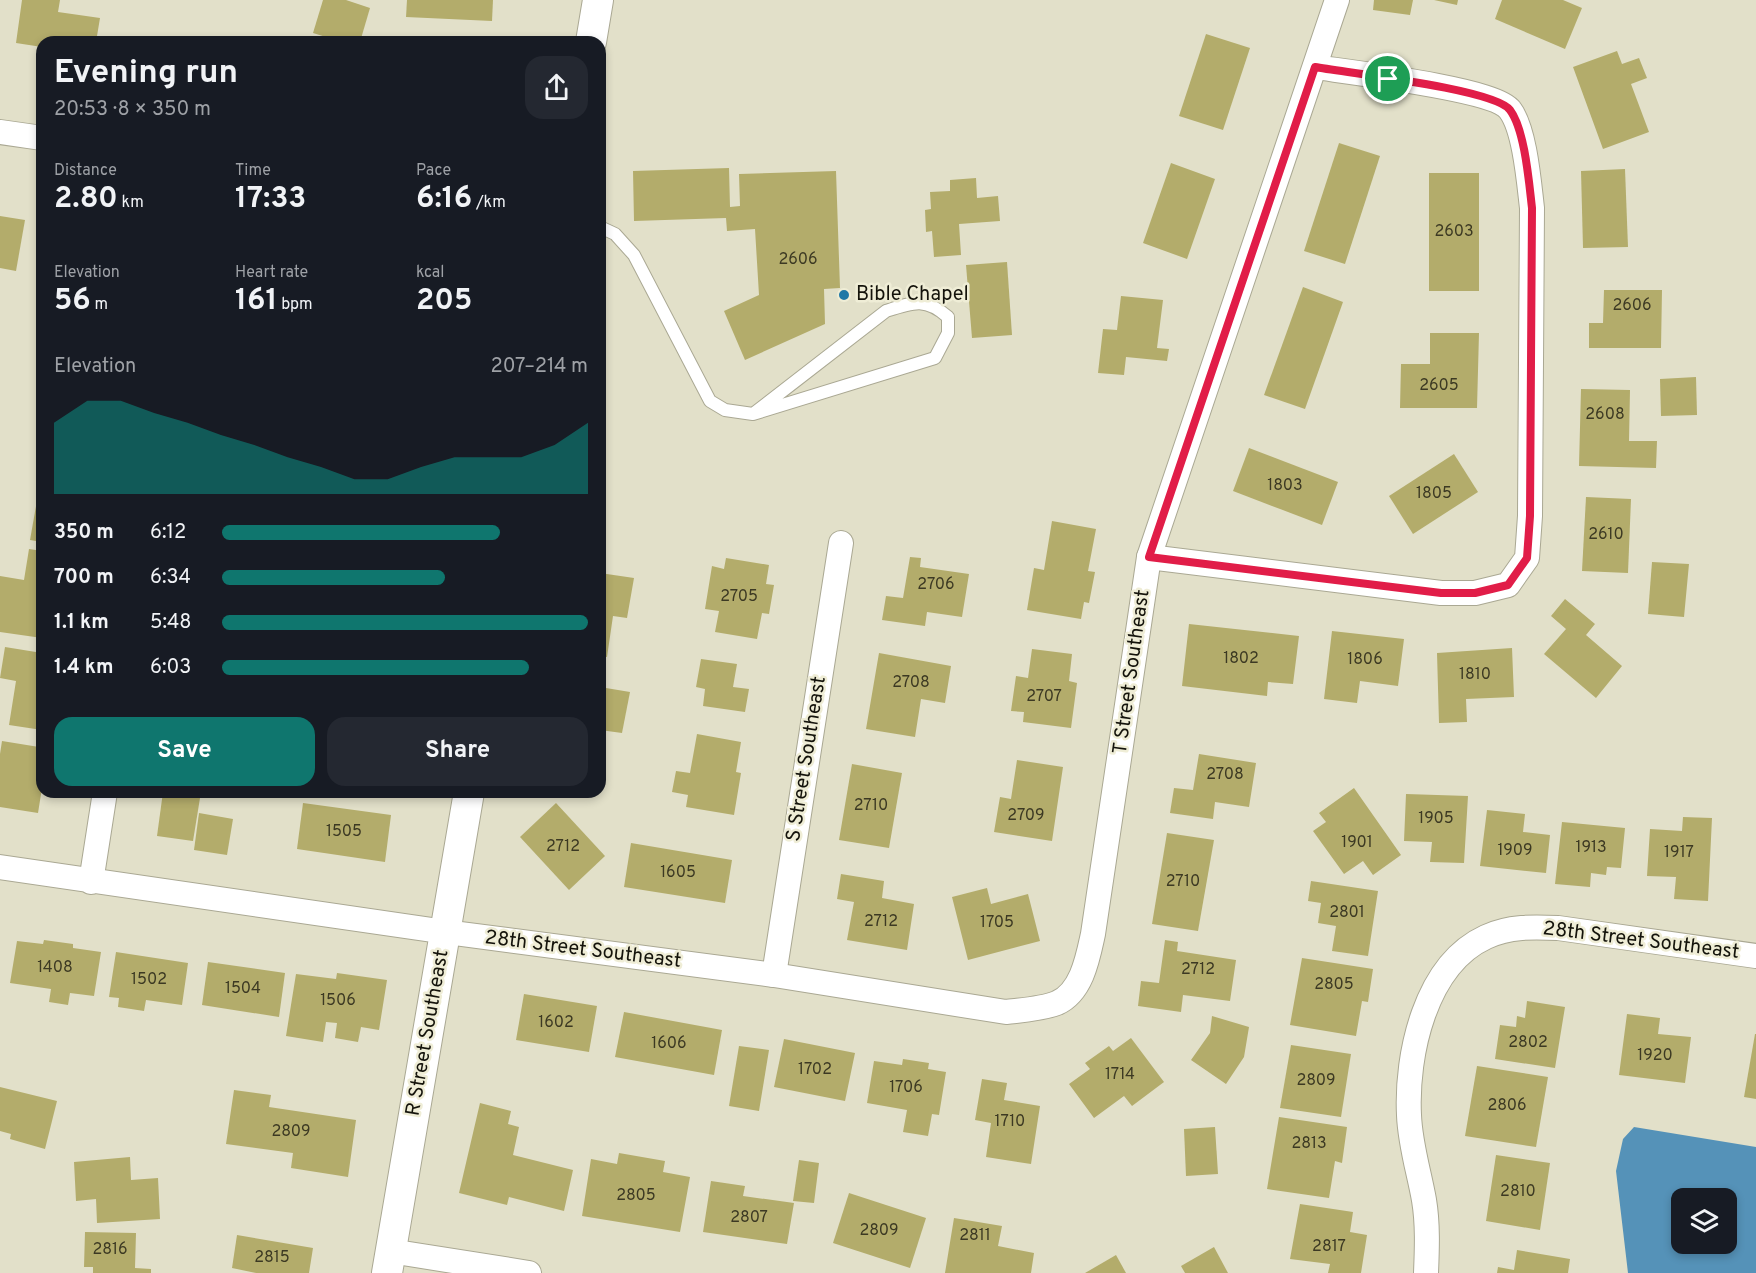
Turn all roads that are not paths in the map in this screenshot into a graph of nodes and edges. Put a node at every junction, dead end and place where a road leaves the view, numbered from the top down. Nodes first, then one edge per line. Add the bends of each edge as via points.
1 (598, 0) edge
2 (1337, 0) edge
3 (592, 36) edge
4 (1315, 67) junction
5 (0, 132) edge
6 (36, 137) edge
7 (606, 230) edge
8 (753, 414) junction
9 (841, 543) dead end
10 (1149, 557) junction
11 (104, 798) edge
12 (467, 798) edge
13 (0, 867) edge
14 (91, 882) junction
15 (446, 932) junction
16 (1756, 956) edge
17 (774, 975) junction
18 (1059, 1002) joint
19 (389, 1262) edge
20 (529, 1273) edge
21 (1426, 1273) edge

1 - 3 street
2 - 4 street, T Street Southeast
4 - 10 street, T Street Southeast
4 - 10 street via 1490,98 1510,109 1518,126 1532,208 1527,558 1508,585 1475,593 1441,593
5 - 6 street
7 - 8 lane via 634,255 710,401 725,410
8 - 8 lane via 935,358 948,333 948,316 936,306 912,302 886,311
9 - 17 street, S Street Southeast
10 - 18 street, T Street Southeast via 1087,964 1074,988
11 - 14 street
12 - 15 street, R Street Southeast
13 - 14 street, 28th Street Southeast
14 - 15 street, 28th Street Southeast
15 - 17 street, 28th Street Southeast
15 - 19 street, R Street Southeast
16 - 21 street, 28th Street Southeast via 1538,927 1485,937 1461,956 1438,983 1424,1011 1410,1074 1410,1134 1425,1210
17 - 18 street, 28th Street Southeast via 1006,1012
19 - 20 street

